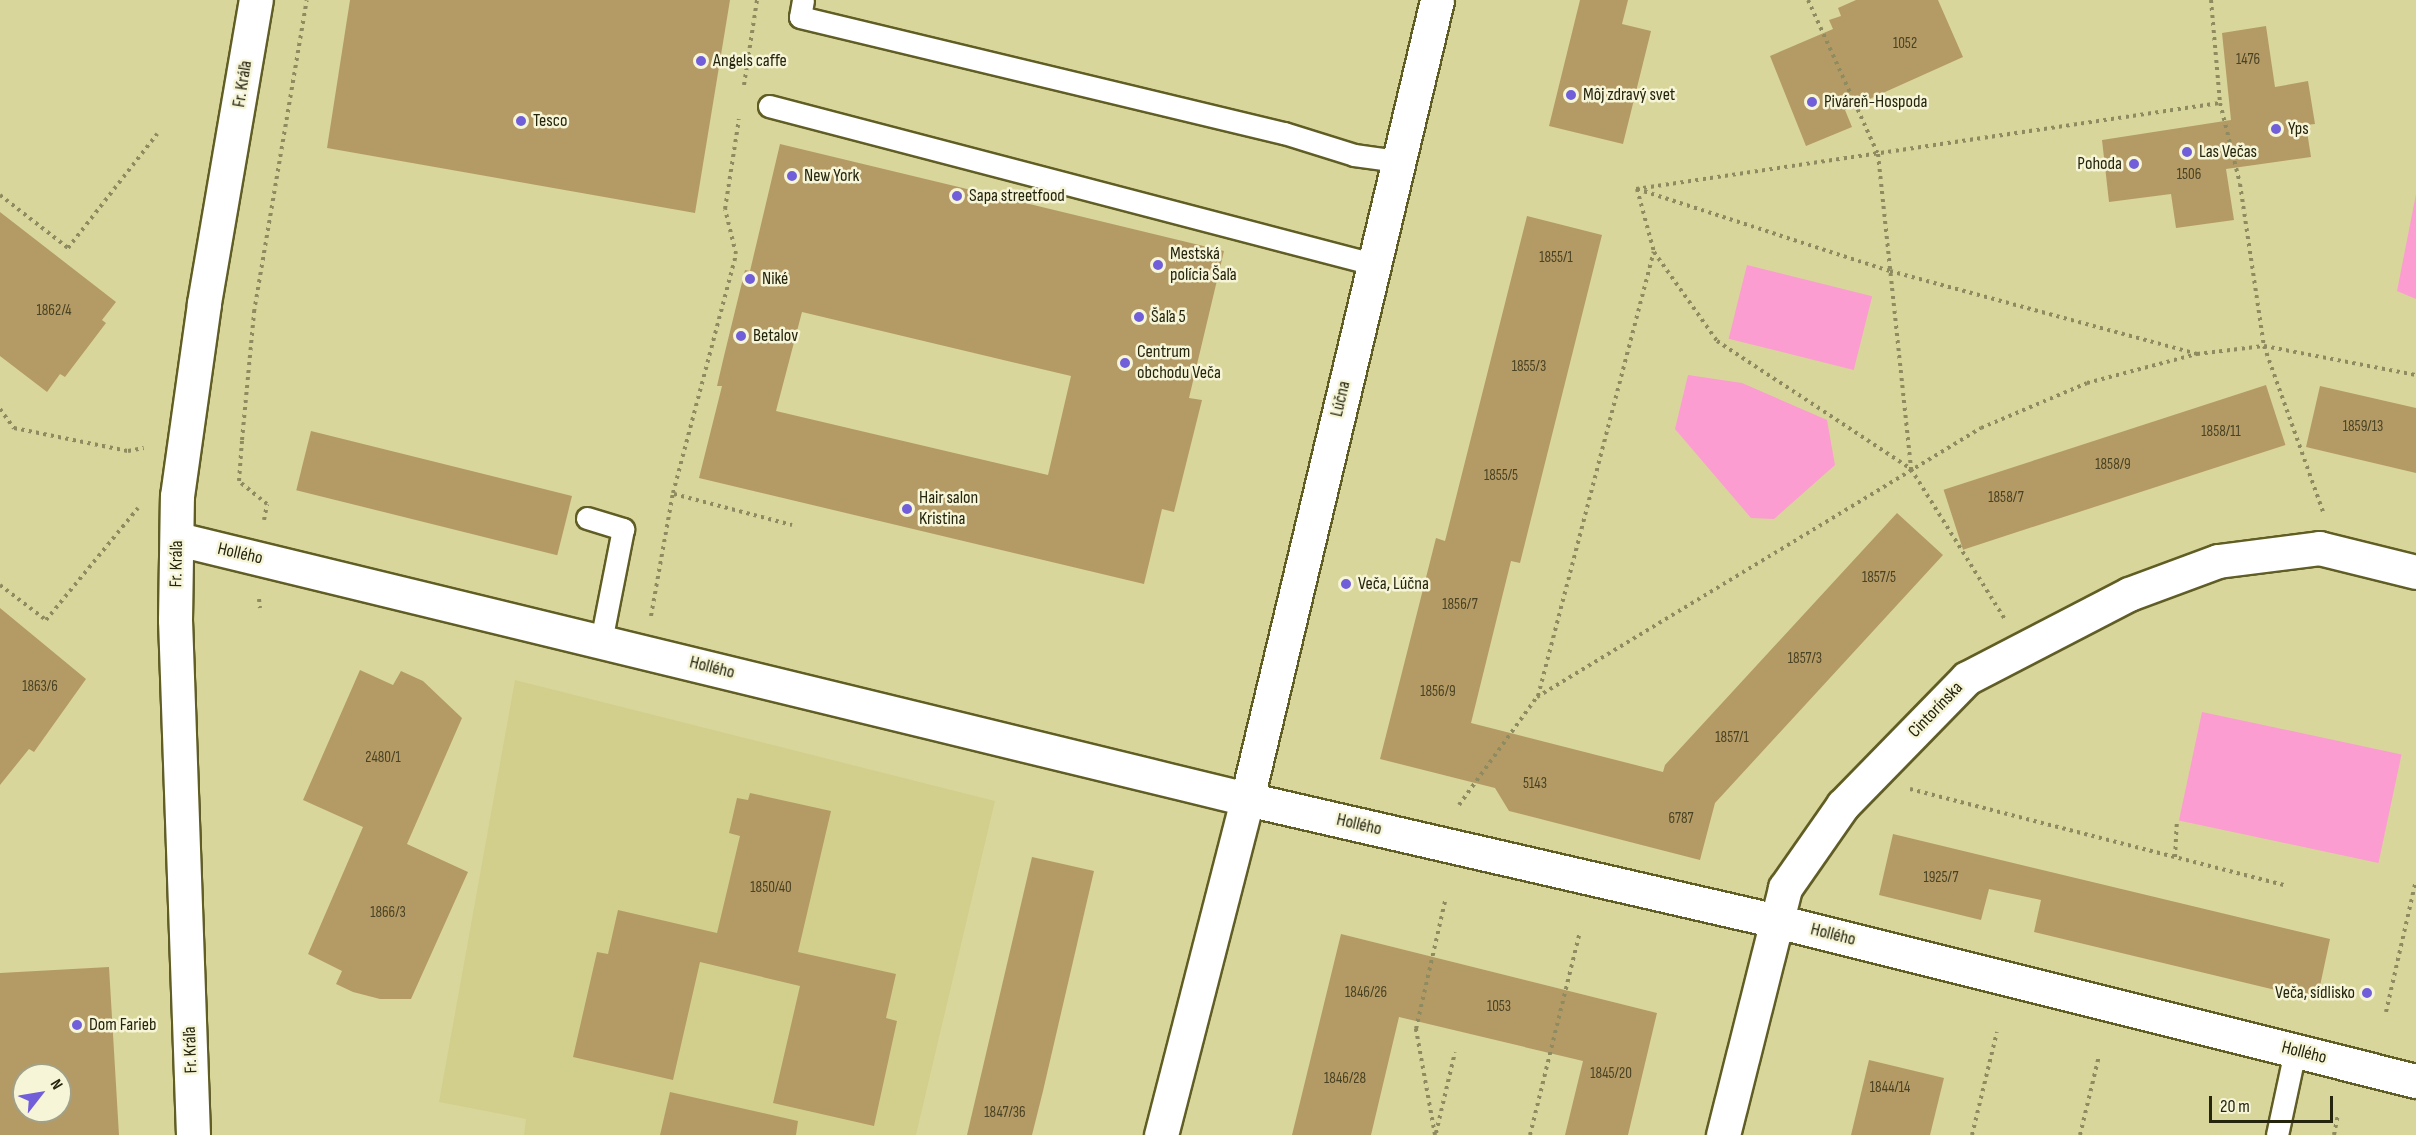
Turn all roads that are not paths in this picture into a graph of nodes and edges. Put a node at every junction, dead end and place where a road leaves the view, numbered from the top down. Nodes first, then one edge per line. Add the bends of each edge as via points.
1 (256, 0) edge
2 (803, 0) edge
3 (1437, 0) edge
4 (769, 105) dead end
5 (1398, 161) junction
6 (1373, 264) junction
7 (587, 518) dead end
8 (178, 540) junction
9 (2416, 572) edge
10 (601, 641) junction
11 (1247, 799) junction
12 (1777, 921) junction
13 (2295, 1051) junction
14 (2416, 1081) edge
15 (193, 1135) edge
16 (1161, 1135) edge
17 (1723, 1135) edge
18 (2277, 1135) edge

1 - 8 street, Fr. Kráľa via 204,303 177,496
2 - 5 lane via 800,17 1284,133 1354,155
3 - 5 street, Lúčna
4 - 6 lane
5 - 6 street, Lúčna
6 - 11 street, Lúčna
7 - 10 lane via 623,529
8 - 10 street, Hollého
8 - 15 street, Fr. Kráľa via 175,620
9 - 12 street, Cintorínska via 2319,548 2218,561 2129,594 1967,678 1843,805 1785,888
10 - 11 street, Hollého
11 - 12 street, Hollého
11 - 16 street
12 - 13 street, Hollého
12 - 17 street, Cintorínska
13 - 14 street, Hollého
13 - 18 lane

